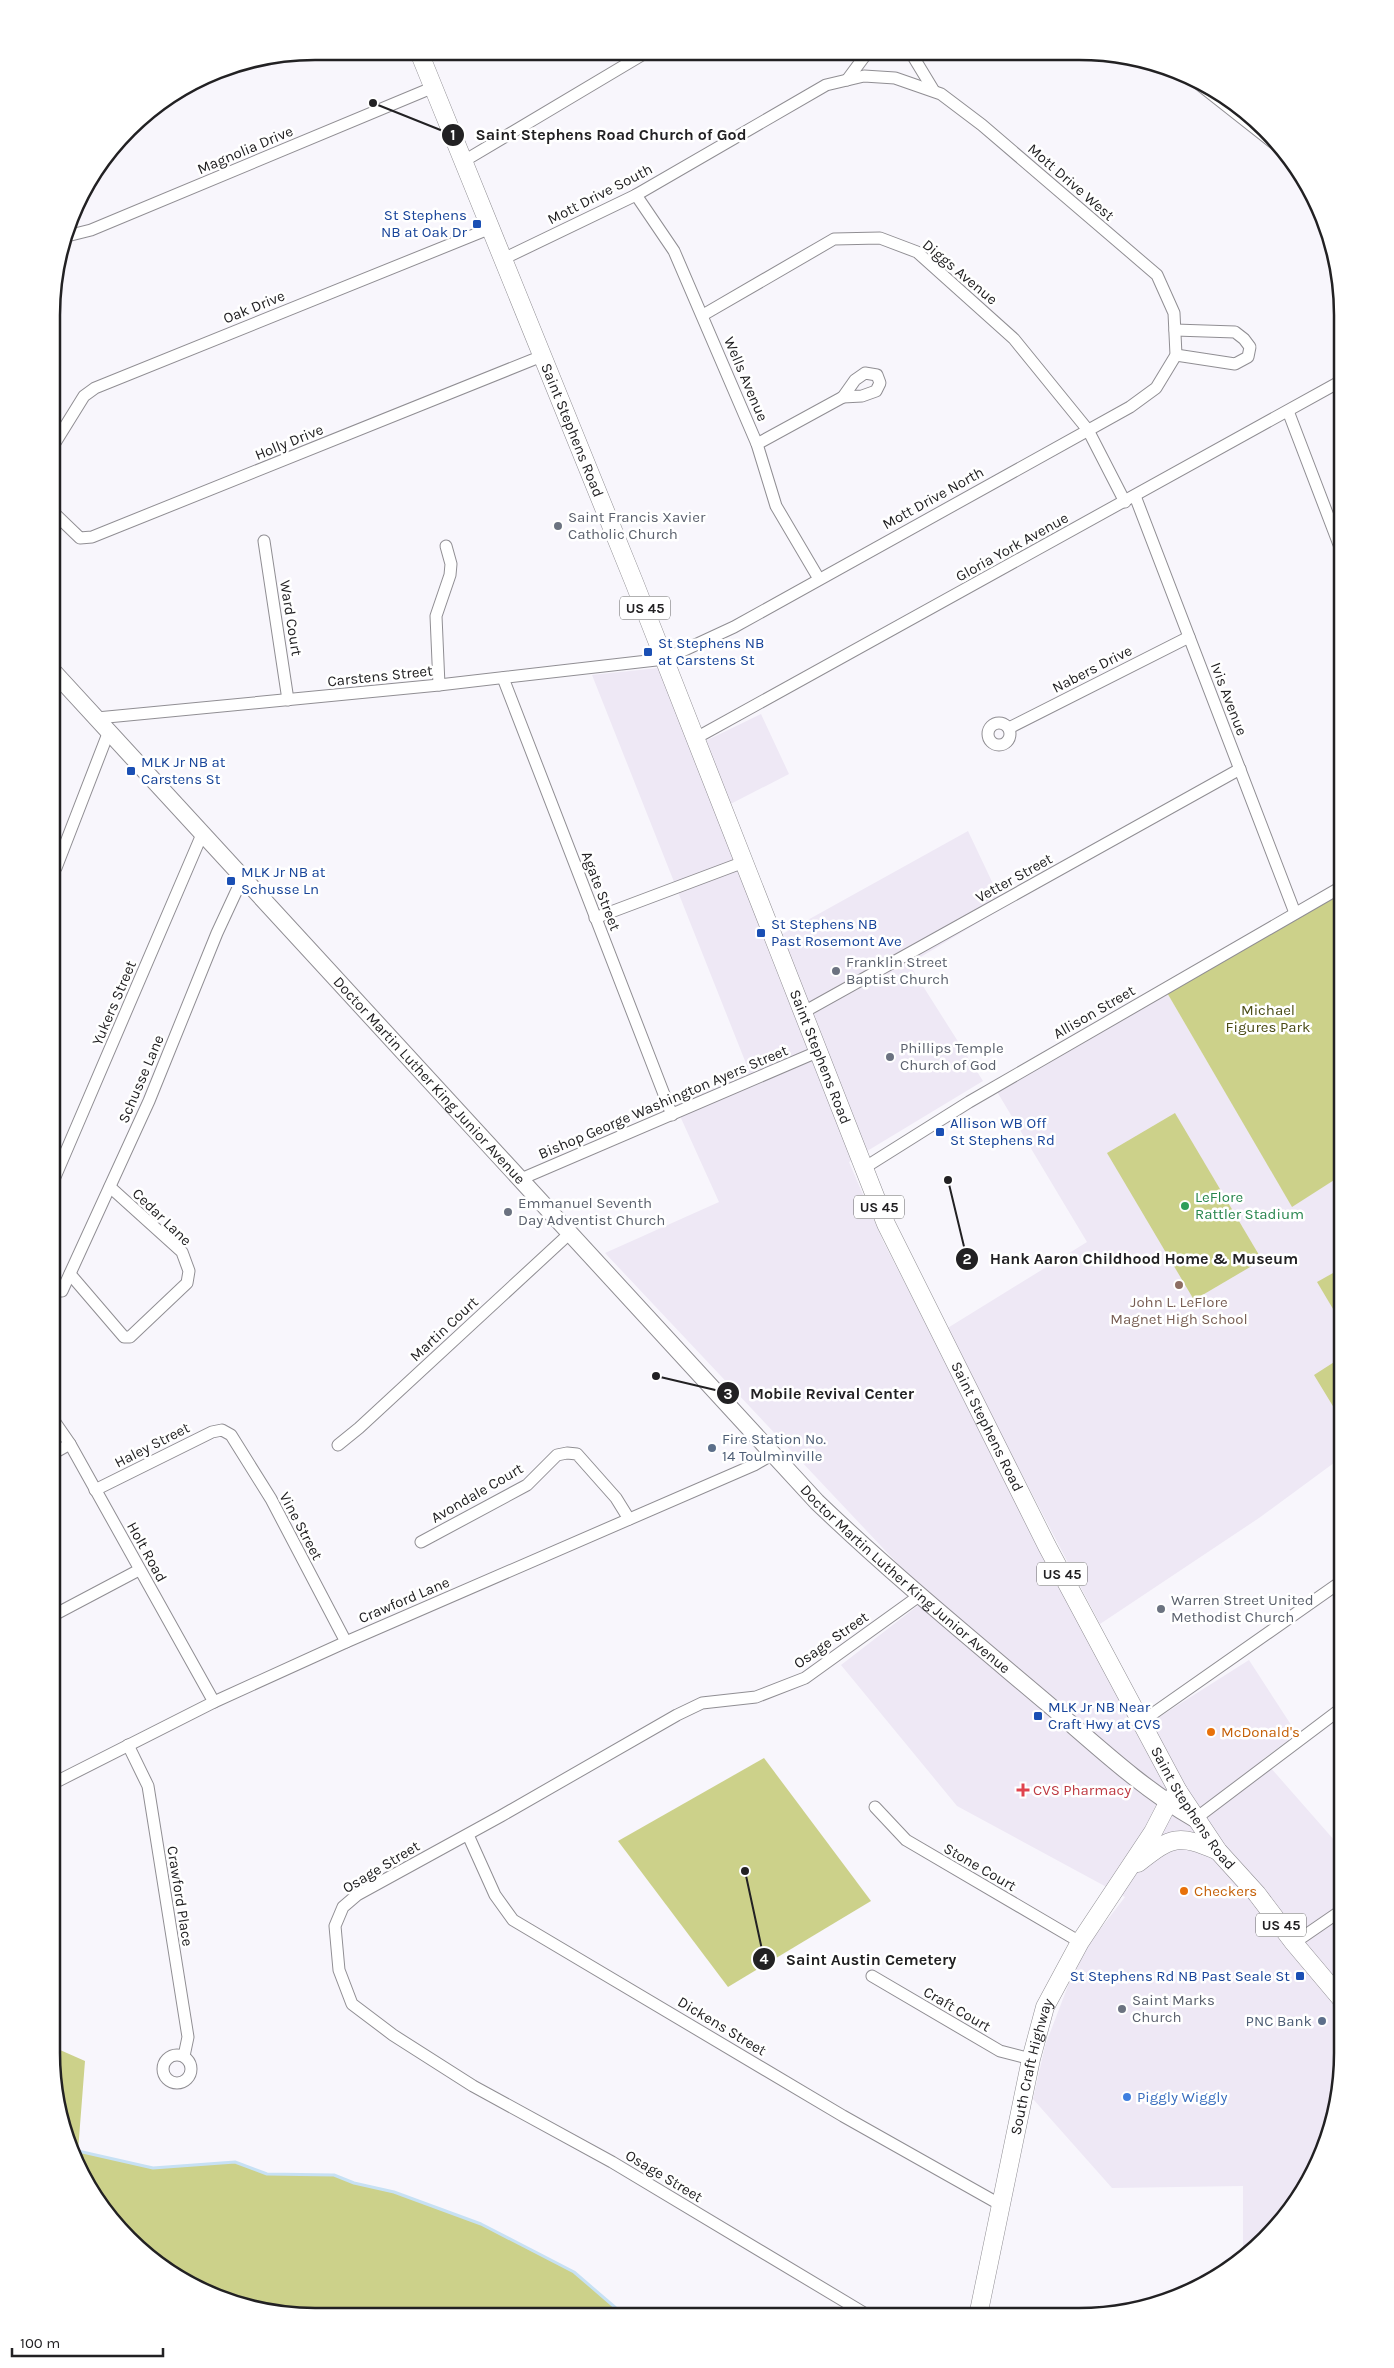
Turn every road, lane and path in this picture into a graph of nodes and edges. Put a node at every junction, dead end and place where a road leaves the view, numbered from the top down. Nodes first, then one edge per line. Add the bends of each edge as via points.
1 (422, 60) edge
2 (634, 60) edge
3 (863, 60) edge
4 (915, 60) edge
5 (847, 80) junction
6 (434, 88) junction
7 (934, 91) junction
8 (760, 122) joint
9 (464, 161) junction
10 (636, 195) junction
11 (491, 228) junction
12 (74, 234) edge
13 (503, 259) junction
14 (703, 315) junction
15 (1175, 330) junction
16 (1176, 355) junction
17 (542, 356) junction
18 (1334, 385) edge
19 (843, 397) dead end
20 (1288, 411) junction
21 (1088, 430) junction
22 (60, 435) edge
23 (756, 444) junction
24 (1135, 496) junction
25 (1125, 502) junction
26 (60, 519) edge
27 (1334, 531) edge
28 (264, 541) dead end
29 (446, 546) dead end
30 (819, 578) junction
31 (1189, 637) junction
32 (665, 660) junction
33 (60, 678) edge
34 (503, 678) junction
35 (439, 685) junction
36 (288, 700) junction
37 (97, 718) junction
38 (1010, 728) dead end
39 (109, 731) junction
40 (696, 738) junction
41 (1240, 769) junction
42 (203, 832) junction
43 (60, 858) edge
44 (744, 862) junction
45 (243, 876) junction
46 (1334, 891) edge
47 (1295, 914) junction
48 (595, 918) junction
49 (802, 1013) junction
50 (818, 1052) junction
51 (672, 1115) junction
52 (60, 1165) edge
53 (864, 1168) junction
54 (520, 1179) junction
55 (110, 1187) junction
56 (569, 1234) junction
57 (70, 1274) junction
58 (62, 1291) dead end
59 (60, 1430) edge
60 (222, 1430) joint
61 (70, 1444) junction
62 (338, 1445) dead end
63 (60, 1450) edge
64 (773, 1454) junction
65 (95, 1490) junction
66 (629, 1519) junction
67 (421, 1542) dead end
68 (139, 1570) junction
69 (1334, 1588) edge
70 (919, 1596) junction
71 (60, 1612) edge
72 (346, 1642) junction
73 (214, 1702) junction
74 (1334, 1714) edge
75 (1141, 1722) junction
76 (128, 1746) junction
77 (60, 1780) edge
78 (1173, 1797) junction
79 (875, 1807) dead end
80 (1195, 1819) junction
81 (468, 1835) junction
82 (1218, 1851) junction
83 (1127, 1872) junction
84 (1334, 1916) edge
85 (1080, 1942) junction
86 (1294, 1943) junction
87 (872, 1976) dead end
88 (1334, 1990) edge
89 (184, 2056) dead end
90 (1031, 2059) junction
91 (1001, 2205) junction
92 (856, 2308) edge
93 (980, 2308) edge

1 - 6 main road, Saint Stephens Road / US 45
2 - 9 street
3 - 5 street
4 - 7 street
5 - 7 street, Mott Drive West via 864,76 895,78
5 - 8 street, Mott Drive West via 826,85
6 - 9 main road, Saint Stephens Road / US 45
6 - 12 street, Magnolia Drive
7 - 15 street, Mott Drive West via 982,125 1157,275 1174,313
8 - 10 street, Mott Drive South
9 - 11 main road, Saint Stephens Road / US 45
10 - 13 street, Mott Drive South
10 - 14 street, Wells Avenue via 674,252
11 - 13 main road, Saint Stephens Road / US 45
11 - 22 street, Oak Drive via 95,388 84,396
13 - 17 main road, Saint Stephens Road / US 45
14 - 21 street, Diggs Avenue via 834,240 880,238 916,252 1014,339
14 - 23 street, Wells Avenue
15 - 16 street
15 - 16 street via 1235,332 1250,347 1248,357 1235,364
16 - 21 street, Mott Drive North via 1156,388 1130,407
17 - 26 street, Holly Drive via 92,537 80,538
17 - 32 main road, Saint Stephens Road / US 45
18 - 20 street, Gloria York Avenue
19 - 23 street
20 - 24 street, Gloria York Avenue
20 - 27 street
21 - 25 street, Diggs Avenue
21 - 30 street, Mott Drive North
23 - 30 street, Wells Avenue via 776,506
24 - 25 street, Gloria York Avenue
24 - 31 street, Ivis Avenue
25 - 40 street, Gloria York Avenue
28 - 36 street, Ward Court
29 - 35 street via 450,575 436,616
30 - 32 street, Mott Drive North via 734,627
31 - 38 street, Nabers Drive
31 - 41 street, Ivis Avenue
32 - 34 street, Carstens Street
32 - 40 main road, Saint Stephens Road / US 45
33 - 37 main road, Doctor Martin Luther King Junior Avenue
34 - 35 street, Carstens Street
34 - 48 street, Agate Street
35 - 36 street, Carstens Street
36 - 37 street, Carstens Street
37 - 39 main road, Doctor Martin Luther King Junior Avenue
39 - 42 main road, Doctor Martin Luther King Junior Avenue
39 - 43 street
40 - 44 main road, Saint Stephens Road / US 45
41 - 47 street, Ivis Avenue
41 - 49 street, Vetter Street
42 - 45 main road, Doctor Martin Luther King Junior Avenue
42 - 52 street, Yukers Street
44 - 48 street
44 - 49 main road, Saint Stephens Road / US 45
45 - 54 main road, Doctor Martin Luther King Junior Avenue
45 - 55 street, Schusse Lane
46 - 47 street, Allison Street
47 - 53 street, Allison Street via 969,1102
48 - 51 street, Agate Street
49 - 50 main road, Saint Stephens Road / US 45
50 - 51 street, Bishop George Washington Ayers Street
50 - 53 main road, Saint Stephens Road / US 45
51 - 54 street, Bishop George Washington Ayers Street
53 - 75 main road, Saint Stephens Road / US 45 via 886,1224 994,1443
54 - 56 main road, Doctor Martin Luther King Junior Avenue
55 - 57 street, Schusse Lane
55 - 57 street, Cedar Lane via 182,1252 189,1271 187,1284 124,1338
56 - 62 street, Martin Court
56 - 64 main road, Doctor Martin Luther King Junior Avenue
57 - 58 street, Schusse Lane
59 - 61 street, Holt Road
60 - 65 street, Haley Street
60 - 72 street, Vine Street via 231,1435 271,1499
61 - 63 street
61 - 65 street, Holt Road
64 - 66 street, Crawford Lane
64 - 70 main road, Doctor Martin Luther King Junior Avenue via 817,1502
65 - 68 street, Holt Road
66 - 67 street, Avondale Court via 616,1498 577,1454 566,1453 557,1455 527,1485
66 - 72 street, Crawford Lane
68 - 71 street
68 - 73 street, Holt Road
69 - 75 street
70 - 78 main road, Doctor Martin Luther King Junior Avenue
70 - 81 street, Osage Street via 805,1678 756,1697 702,1703
72 - 73 street, Crawford Lane
73 - 76 street, Crawford Lane
74 - 80 street
75 - 78 main road, Saint Stephens Road / US 45
76 - 77 street, Crawford Lane
76 - 89 street, Crawford Place via 148,1786 188,2037
78 - 80 main road, Saint Stephens Road / US 45
78 - 83 main road, South Craft Highway
79 - 85 street, Stone Court via 906,1840
80 - 82 main road, Saint Stephens Road / US 45
81 - 91 street, Dickens Street via 495,1895 513,1920 843,2116
81 - 92 street, Osage Street via 357,1895 343,1907 335,1926 336,1951 339,1970 352,2004 393,2035 473,2086 612,2162
82 - 83 main road via 1192,1840 1179,1839 1156,1849
82 - 86 main road, Saint Stephens Road / US 45 via 1257,1894
83 - 85 main road, South Craft Highway
84 - 86 street
85 - 90 main road, South Craft Highway via 1045,2007
86 - 88 main road, Saint Stephens Road / US 45
87 - 90 street, Craft Court via 1000,2051
90 - 91 main road, South Craft Highway
91 - 93 main road, South Craft Highway

